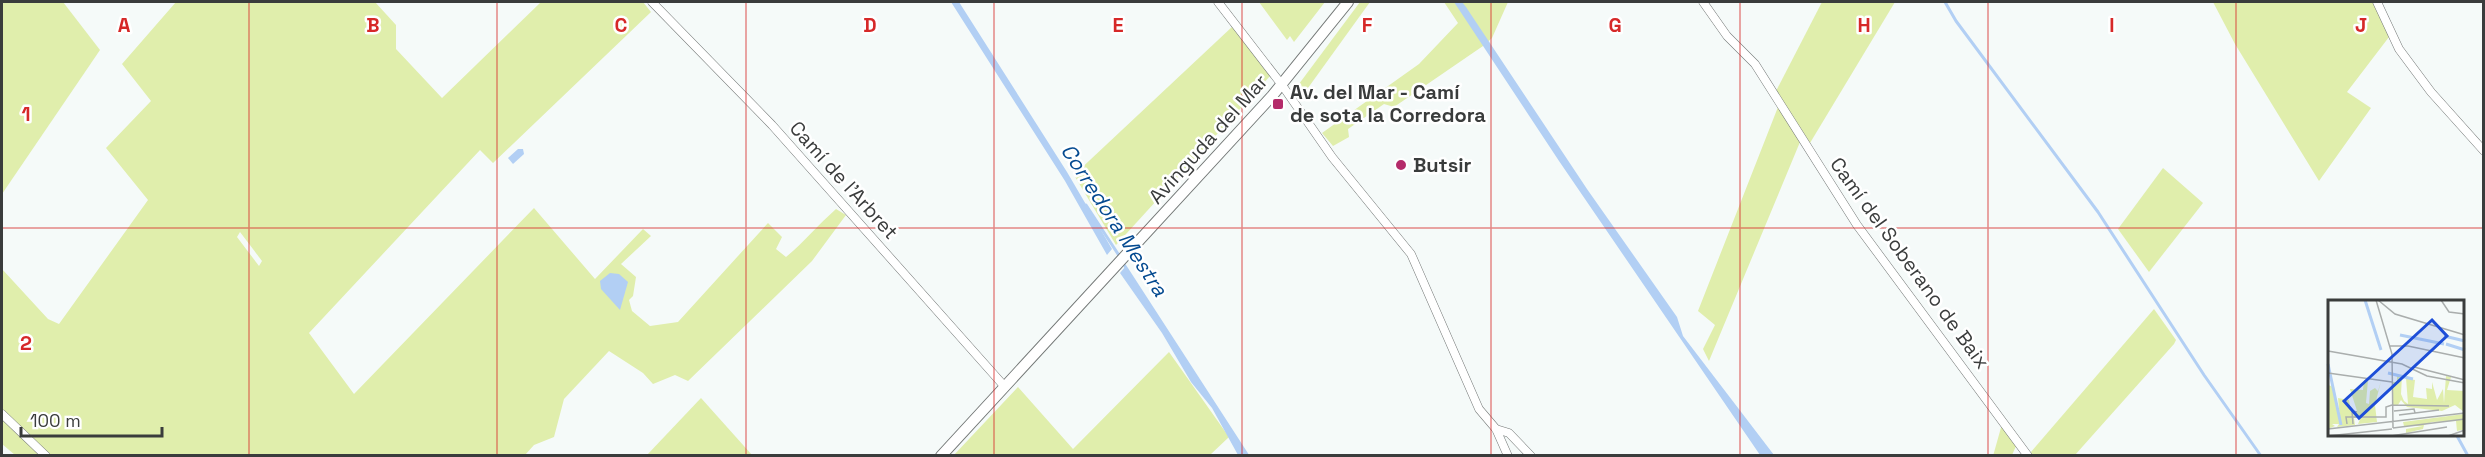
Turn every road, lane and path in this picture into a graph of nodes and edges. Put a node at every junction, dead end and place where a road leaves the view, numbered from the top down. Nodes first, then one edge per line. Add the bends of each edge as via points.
1 (652, 2) edge
2 (1218, 2) edge
3 (1348, 2) edge
4 (1703, 2) edge
5 (2377, 2) edge
6 (1282, 85) junction
7 (2484, 151) edge
8 (1005, 387) junction
9 (2, 414) edge
10 (1496, 429) junction
11 (46, 456) edge
12 (941, 456) edge
13 (1508, 456) edge
14 (1532, 456) edge
15 (2028, 456) edge

1 - 8 street, Camí de l'Arbret via 772,125
2 - 6 street
3 - 6 street, Avinguda del Mar
4 - 15 street, Camí del Soberano de Baix via 1727,36 1755,64 1857,225
5 - 7 street via 2400,49 2431,92
6 - 8 street, Avinguda del Mar
6 - 10 street via 1332,158 1411,254 1479,409
8 - 12 street, Avinguda del Mar
9 - 11 street
10 - 13 street
10 - 14 street via 1509,433

